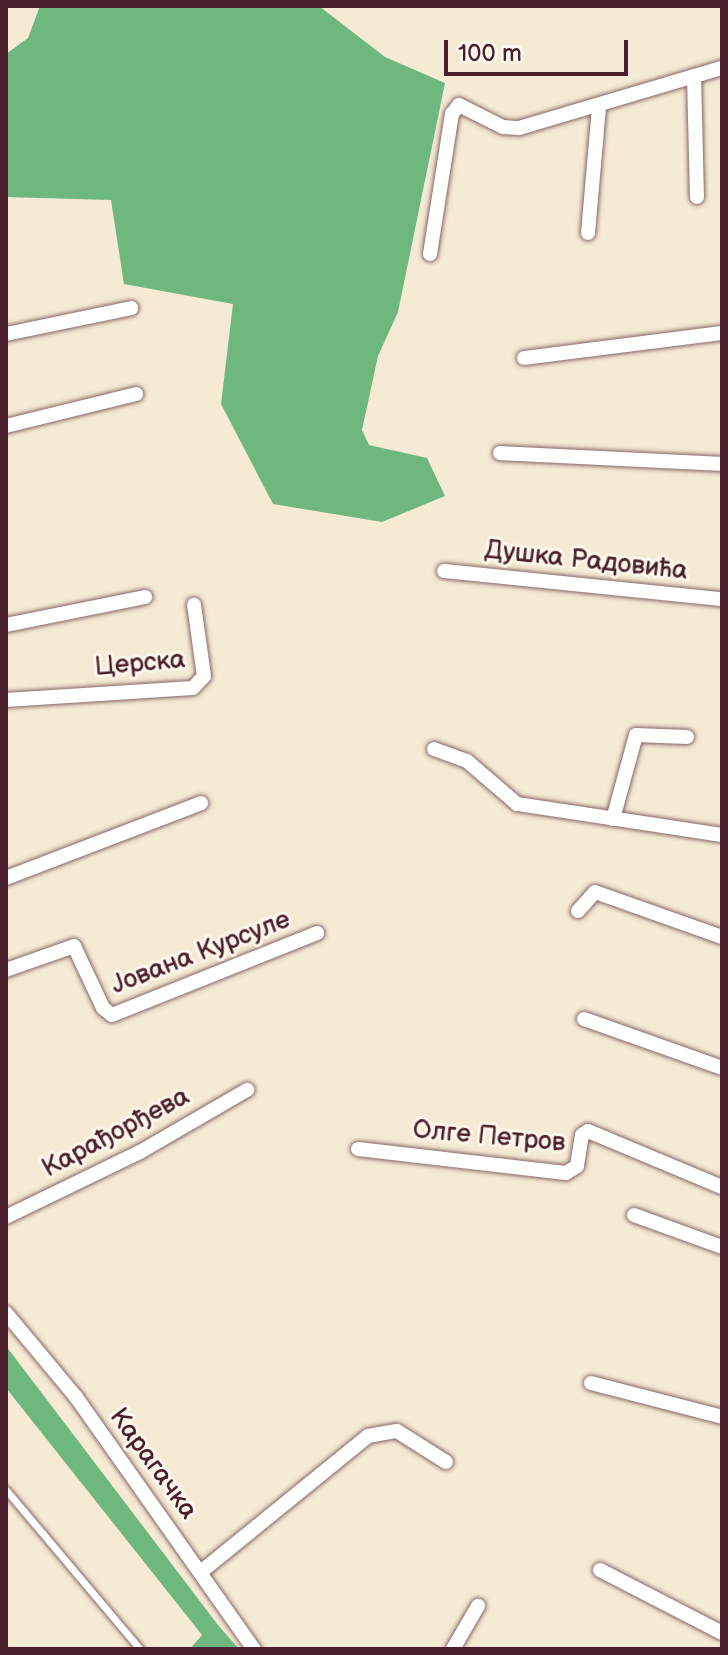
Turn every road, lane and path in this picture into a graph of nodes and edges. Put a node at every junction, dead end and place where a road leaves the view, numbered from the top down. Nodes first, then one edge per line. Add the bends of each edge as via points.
1 (722, 68) edge
2 (694, 76) junction
3 (599, 107) junction
4 (697, 197) dead end
5 (588, 233) dead end
6 (430, 254) dead end
7 (131, 308) dead end
8 (722, 333) edge
9 (6, 334) edge
10 (524, 358) dead end
11 (136, 394) dead end
12 (6, 426) edge
13 (500, 453) dead end
14 (722, 464) edge
15 (444, 571) dead end
16 (145, 597) dead end
17 (722, 599) edge
18 (194, 605) dead end
19 (6, 625) edge
20 (6, 700) edge
21 (687, 737) dead end
22 (434, 749) dead end
23 (201, 803) dead end
24 (613, 819) junction
25 (722, 835) edge
26 (6, 878) edge
27 (578, 911) dead end
28 (317, 933) dead end
29 (722, 937) edge
30 (6, 970) edge
31 (584, 1019) dead end
32 (722, 1068) edge
33 (247, 1090) dead end
34 (358, 1149) dead end
35 (722, 1187) edge
36 (634, 1215) dead end
37 (6, 1217) edge
38 (722, 1247) edge
39 (6, 1313) edge
40 (591, 1383) dead end
41 (722, 1417) edge
42 (446, 1462) dead end
43 (6, 1490) edge
44 (600, 1570) dead end
45 (202, 1571) junction
46 (478, 1606) dead end
47 (722, 1633) edge
48 (140, 1649) edge
49 (254, 1649) edge
50 (453, 1649) edge

1 - 2 street
2 - 3 street
2 - 4 street
3 - 5 street
3 - 6 street via 508,129 461,104 456,107
7 - 9 street
8 - 10 street
11 - 12 street
13 - 14 street
15 - 17 street, Душка Радовића
16 - 19 street
18 - 20 street, Церска via 204,676 193,688
21 - 24 street via 636,735
22 - 24 street via 467,761 512,802
23 - 26 street
24 - 25 street
27 - 29 street via 595,892
28 - 30 street, Јована Курсуле via 112,1015 103,1008 74,946
31 - 32 street
33 - 37 street, Карађорђева via 140,1152
34 - 35 street, Олге Петров via 566,1173 577,1166 582,1135 588,1131
36 - 38 street
39 - 45 street, Карагачка via 76,1397
40 - 41 street
42 - 45 street via 397,1431 368,1436
43 - 48 lane
44 - 47 street
45 - 49 street, Карагачка
46 - 50 street

